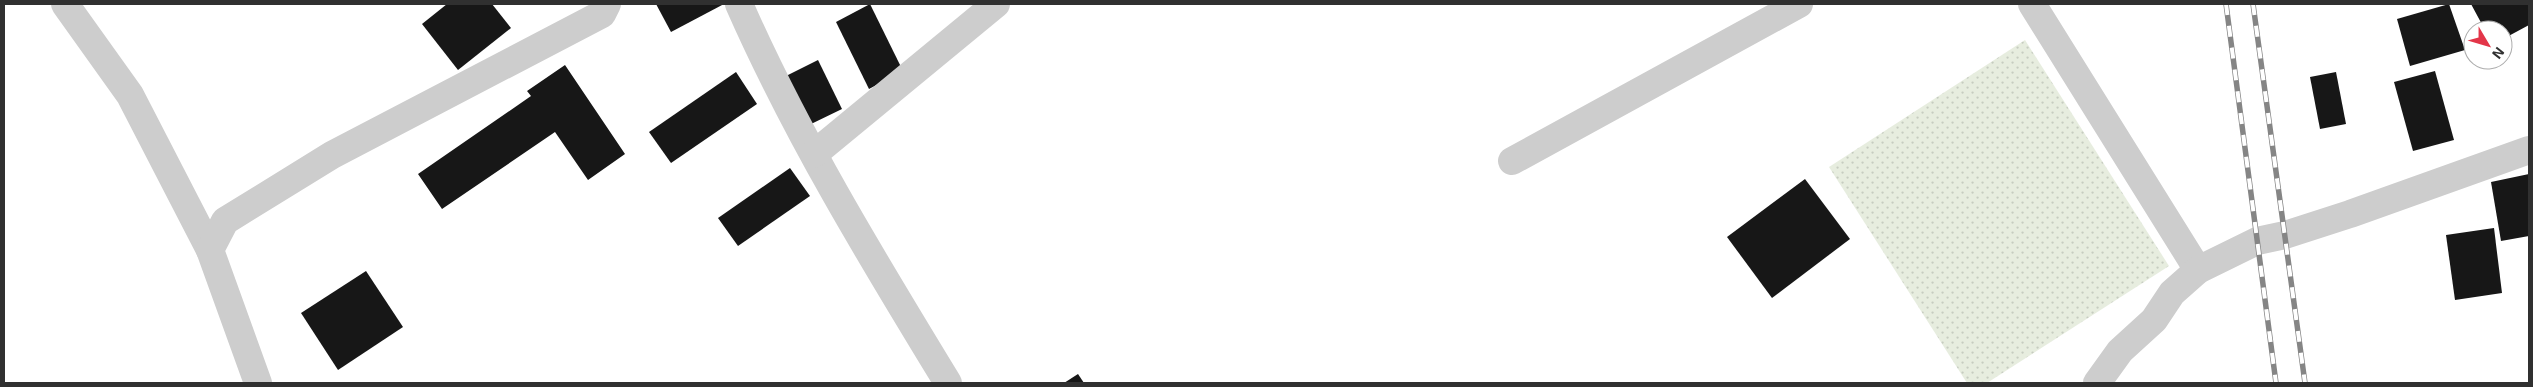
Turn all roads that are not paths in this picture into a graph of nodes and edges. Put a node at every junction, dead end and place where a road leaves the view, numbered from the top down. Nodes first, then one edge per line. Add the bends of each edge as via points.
1 (65, 4) edge
2 (607, 4) edge
3 (740, 4) edge
4 (996, 4) edge
5 (1799, 4) edge
6 (2032, 4) edge
7 (2529, 150) edge
8 (814, 154) junction
9 (1512, 161) dead end
10 (210, 250) junction
11 (2198, 270) junction
12 (258, 383) edge
13 (948, 383) edge
14 (2097, 383) edge

1 - 10 street via 130,95
2 - 10 street via 602,14 332,156 225,221
3 - 8 street via 765,62
4 - 8 street
5 - 9 street
6 - 11 street
7 - 11 street via 2350,214 2257,241
8 - 13 street via 858,235
10 - 12 street
11 - 14 street via 2172,293 2154,320 2120,351

